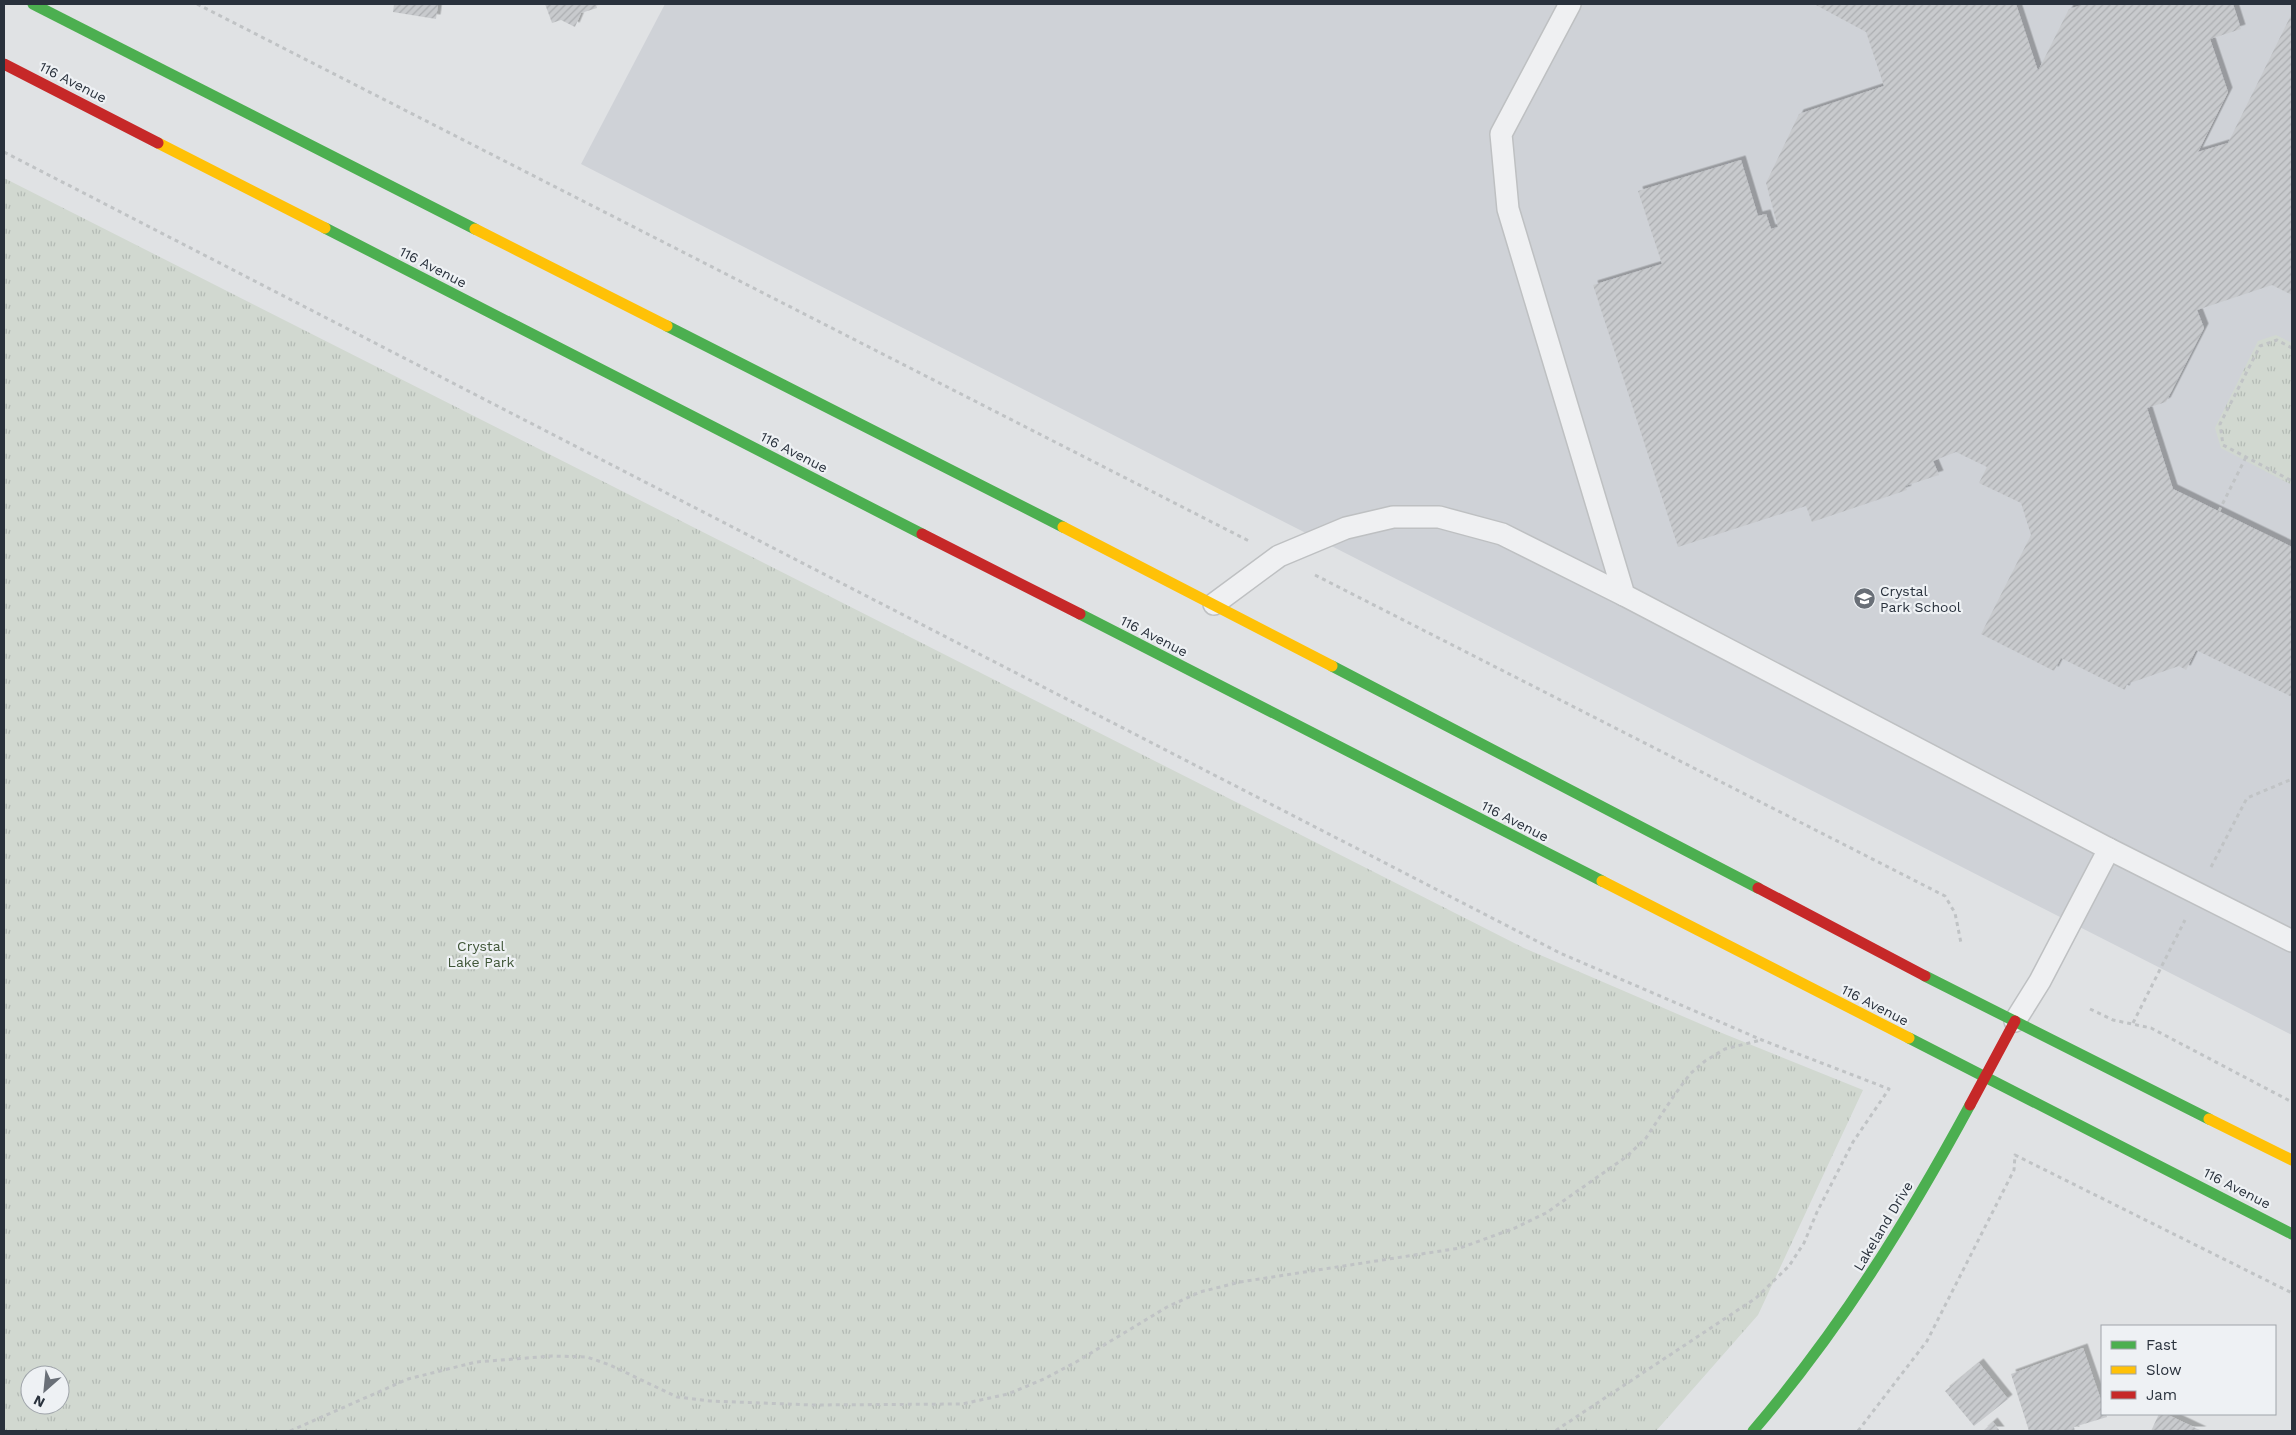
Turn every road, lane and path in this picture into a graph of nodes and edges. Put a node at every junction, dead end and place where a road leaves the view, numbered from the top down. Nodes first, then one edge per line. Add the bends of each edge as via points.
1 (32, 4) edge
2 (196, 4) edge
3 (1570, 4) edge
4 (4, 64) edge
5 (4, 152) edge
6 (2292, 348) edge
7 (2246, 457) junction
8 (2292, 481) edge
9 (2219, 511) dead end
10 (1279, 556) junction
11 (1624, 596) junction
12 (1214, 604) junction
13 (2109, 849) junction
14 (2292, 941) edge
15 (1961, 943) dead end
16 (2090, 1009) dead end
17 (2015, 1021) junction
18 (1762, 1040) junction
19 (1985, 1078) junction
20 (2292, 1102) edge
21 (2292, 1160) edge
22 (2292, 1234) edge
23 (2292, 1293) edge
24 (290, 1431) edge
25 (1555, 1431) edge
26 (1753, 1431) edge
27 (1858, 1431) edge

1 - 12 main road
2 - 10 path
3 - 11 lane via 1501,134 1508,209
4 - 19 main road, 116 Avenue
5 - 18 path via 1560,953
6 - 7 path via 2277,340 2260,346 2220,424 2223,446
7 - 8 path
7 - 9 path
10 - 11 lane via 1355,526 1393,517 1438,517 1502,534
10 - 12 lane
10 - 15 path via 1945,896 1955,913
11 - 13 lane
12 - 17 main road
13 - 14 lane
13 - 17 lane via 2040,981
16 - 20 path via 2113,1020 2151,1028
17 - 19 main road, Lakeland Drive
17 - 21 main road
18 - 24 path via 1725,1049 1705,1061 1690,1074 1646,1138 1626,1158 1546,1213 1515,1228 1460,1248 1240,1282 1200,1292 1167,1306 1044,1379 1008,1394 962,1404 710,1401 677,1397 587,1357 552,1356 476,1362 408,1379
18 - 25 path via 1889,1089 1853,1142 1804,1243 1789,1266 1756,1298
19 - 22 main road, 116 Avenue
19 - 26 main road, Lakeland Drive via 1869,1280 1813,1358
23 - 27 path via 2015,1155 2014,1170 1927,1341

